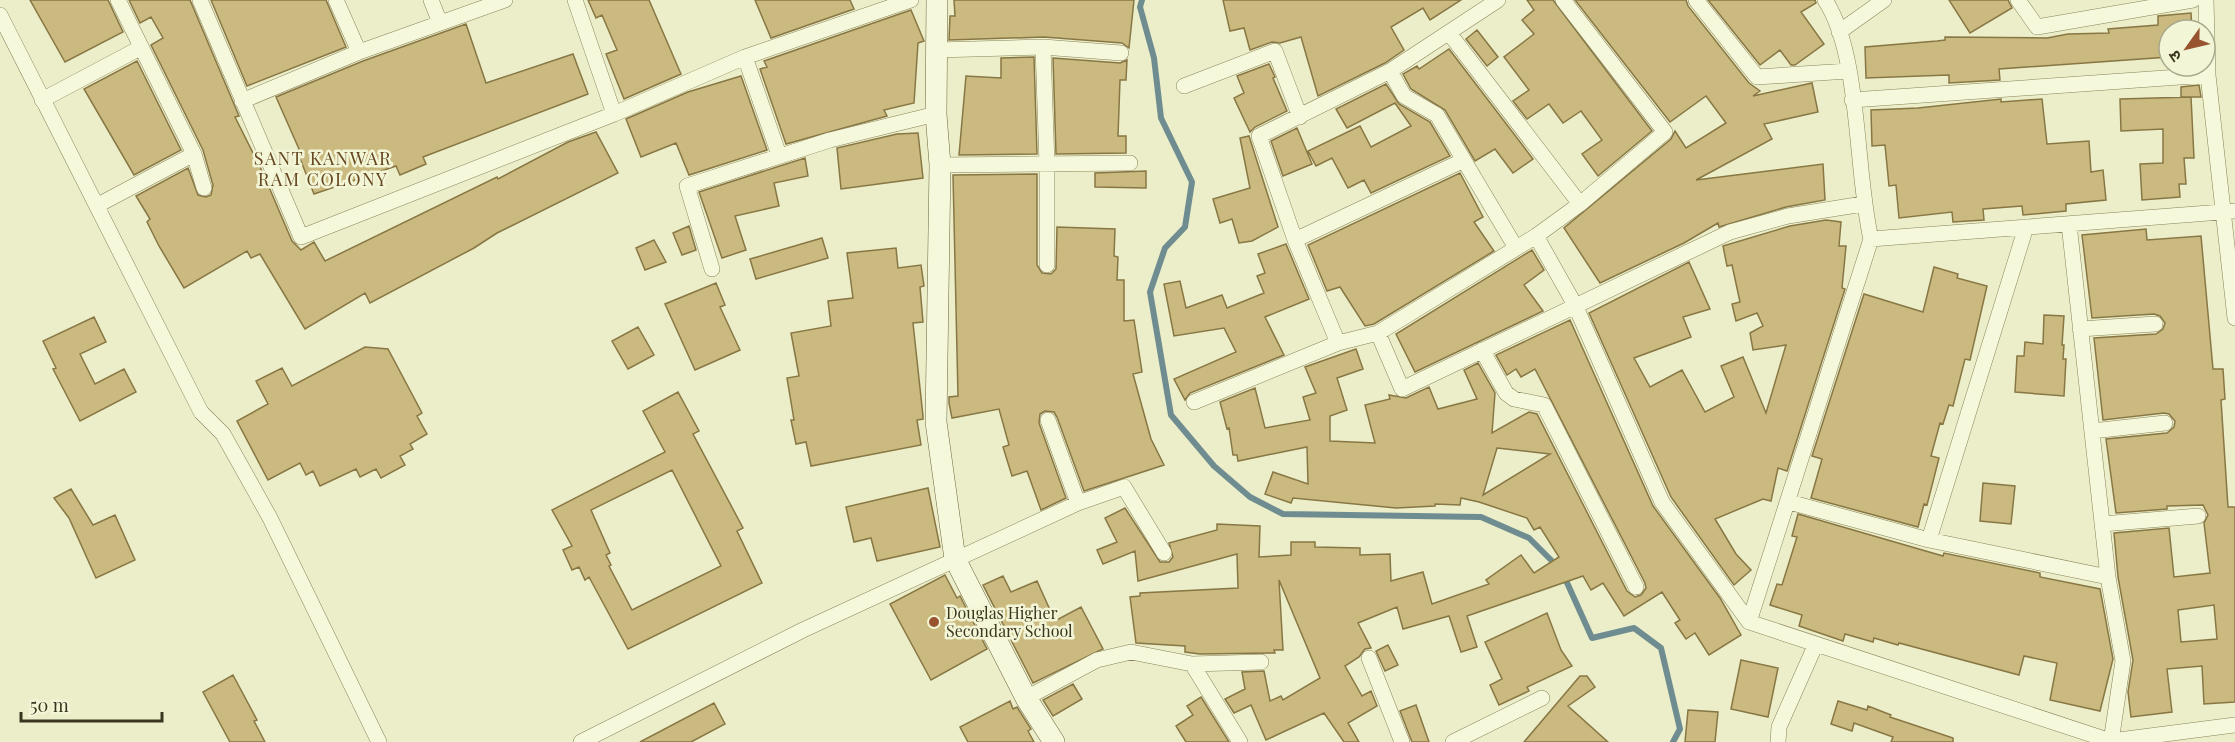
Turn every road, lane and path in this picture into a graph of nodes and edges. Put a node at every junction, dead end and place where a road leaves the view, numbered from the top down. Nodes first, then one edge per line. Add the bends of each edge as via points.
1 (118, 0) edge
2 (200, 0) edge
3 (336, 0) edge
4 (431, 0) edge
5 (505, 0) edge
6 (575, 0) edge
7 (911, 0) edge
8 (937, 0) edge
9 (1498, 0) edge
10 (1563, 0) edge
11 (1696, 0) edge
12 (1825, 0) edge
13 (1884, 0) edge
14 (2018, 0) edge
15 (2193, 0) edge
16 (2206, 0) edge
17 (0, 15) edge
18 (2206, 18) edge
19 (440, 23) junction
20 (1839, 32) junction
21 (1449, 33) junction
22 (1043, 47) junction
23 (140, 48) junction
24 (936, 50) junction
25 (359, 52) junction
26 (1121, 52) dead end
27 (745, 57) junction
28 (1390, 71) junction
29 (1848, 71) junction
30 (2165, 78) edge
31 (2208, 78) edge
32 (1184, 86) dead end
33 (42, 100) junction
34 (1852, 100) junction
35 (242, 101) junction
36 (614, 114) junction
37 (936, 114) junction
38 (1300, 117) junction
39 (194, 154) junction
40 (779, 155) junction
41 (1462, 161) junction
42 (1130, 163) dead end
43 (940, 165) junction
44 (1047, 165) junction
45 (204, 188) dead end
46 (1580, 204) junction
47 (1863, 204) junction
48 (98, 205) junction
49 (2229, 211) edge
50 (2069, 224) junction
51 (2026, 227) junction
52 (1536, 236) junction
53 (1871, 238) junction
54 (1295, 240) junction
55 (1516, 248) junction
56 (1047, 265) dead end
57 (712, 269) dead end
58 (1575, 305) junction
59 (2235, 318) edge
60 (2155, 324) dead end
61 (2080, 329) junction
62 (1378, 333) junction
63 (1338, 343) junction
64 (1482, 350) junction
65 (1194, 402) dead end
66 (1048, 420) dead end
67 (2165, 423) dead end
68 (2092, 431) junction
69 (1789, 502) junction
70 (1078, 503) junction
71 (2198, 516) dead end
72 (2102, 524) junction
73 (1929, 540) junction
74 (1164, 553) dead end
75 (955, 559) junction
76 (2108, 577) junction
77 (1636, 587) dead end
78 (1749, 622) junction
79 (1815, 646) junction
80 (1369, 658) dead end
81 (1261, 662) dead end
82 (1192, 663) junction
83 (1026, 698) junction
84 (1542, 698) dead end
85 (2235, 725) edge
86 (379, 742) edge
87 (581, 742) edge
88 (1054, 742) edge
89 (1240, 742) edge
90 (1402, 742) edge
91 (1453, 742) edge
92 (1778, 742) edge
93 (2111, 742) edge

1 - 23 street
2 - 35 street
3 - 25 street
4 - 19 street
5 - 19 street
6 - 36 street
7 - 27 street
8 - 24 street
9 - 21 street
10 - 46 street via 1665,132
11 - 29 street via 1757,77
12 - 20 street
13 - 20 street
14 - 15 street via 2037,27
16 - 18 street
17 - 33 street
19 - 25 street
20 - 29 street
21 - 28 street
21 - 46 street
22 - 24 street
22 - 26 street
22 - 44 street
23 - 33 street
23 - 39 street
24 - 37 street
25 - 35 street
27 - 36 street
27 - 40 street
28 - 38 street
28 - 41 street via 1404,96 1437,115
29 - 34 street
30 - 34 street
31 - 49 street
32 - 38 street via 1275,51
33 - 48 street
34 - 47 street
35 - 36 street via 301,237
37 - 40 street
37 - 43 street
38 - 54 street via 1259,136
39 - 45 street
39 - 48 street
40 - 57 street via 687,186
41 - 54 street
41 - 55 street
42 - 44 street
43 - 44 street
43 - 75 street via 936,422
44 - 56 street
46 - 52 street
47 - 53 street
47 - 58 street via 1788,216 1730,232
48 - 86 street via 201,412 223,434 270,518
49 - 50 street
49 - 59 street
50 - 51 street
50 - 61 street
51 - 53 street
51 - 73 street
52 - 55 street
52 - 58 street
53 - 69 street
54 - 63 street
55 - 62 street
58 - 64 street
58 - 78 street via 1662,502
60 - 61 street
61 - 68 street
62 - 63 street
62 - 64 street via 1402,389
63 - 65 street
64 - 77 street via 1506,393 1514,399 1544,405
66 - 70 street
67 - 68 street
68 - 72 street
69 - 73 street
69 - 78 street
70 - 74 street via 1124,487
70 - 75 street
71 - 72 street
72 - 76 street
73 - 76 street
75 - 83 street
75 - 87 street via 803,630
76 - 93 street via 2123,661
78 - 79 street
79 - 92 street via 1779,727
79 - 93 street
80 - 90 street
81 - 82 street
82 - 83 street via 1131,652 1097,660
82 - 89 street
83 - 88 street
84 - 91 street
85 - 93 street

